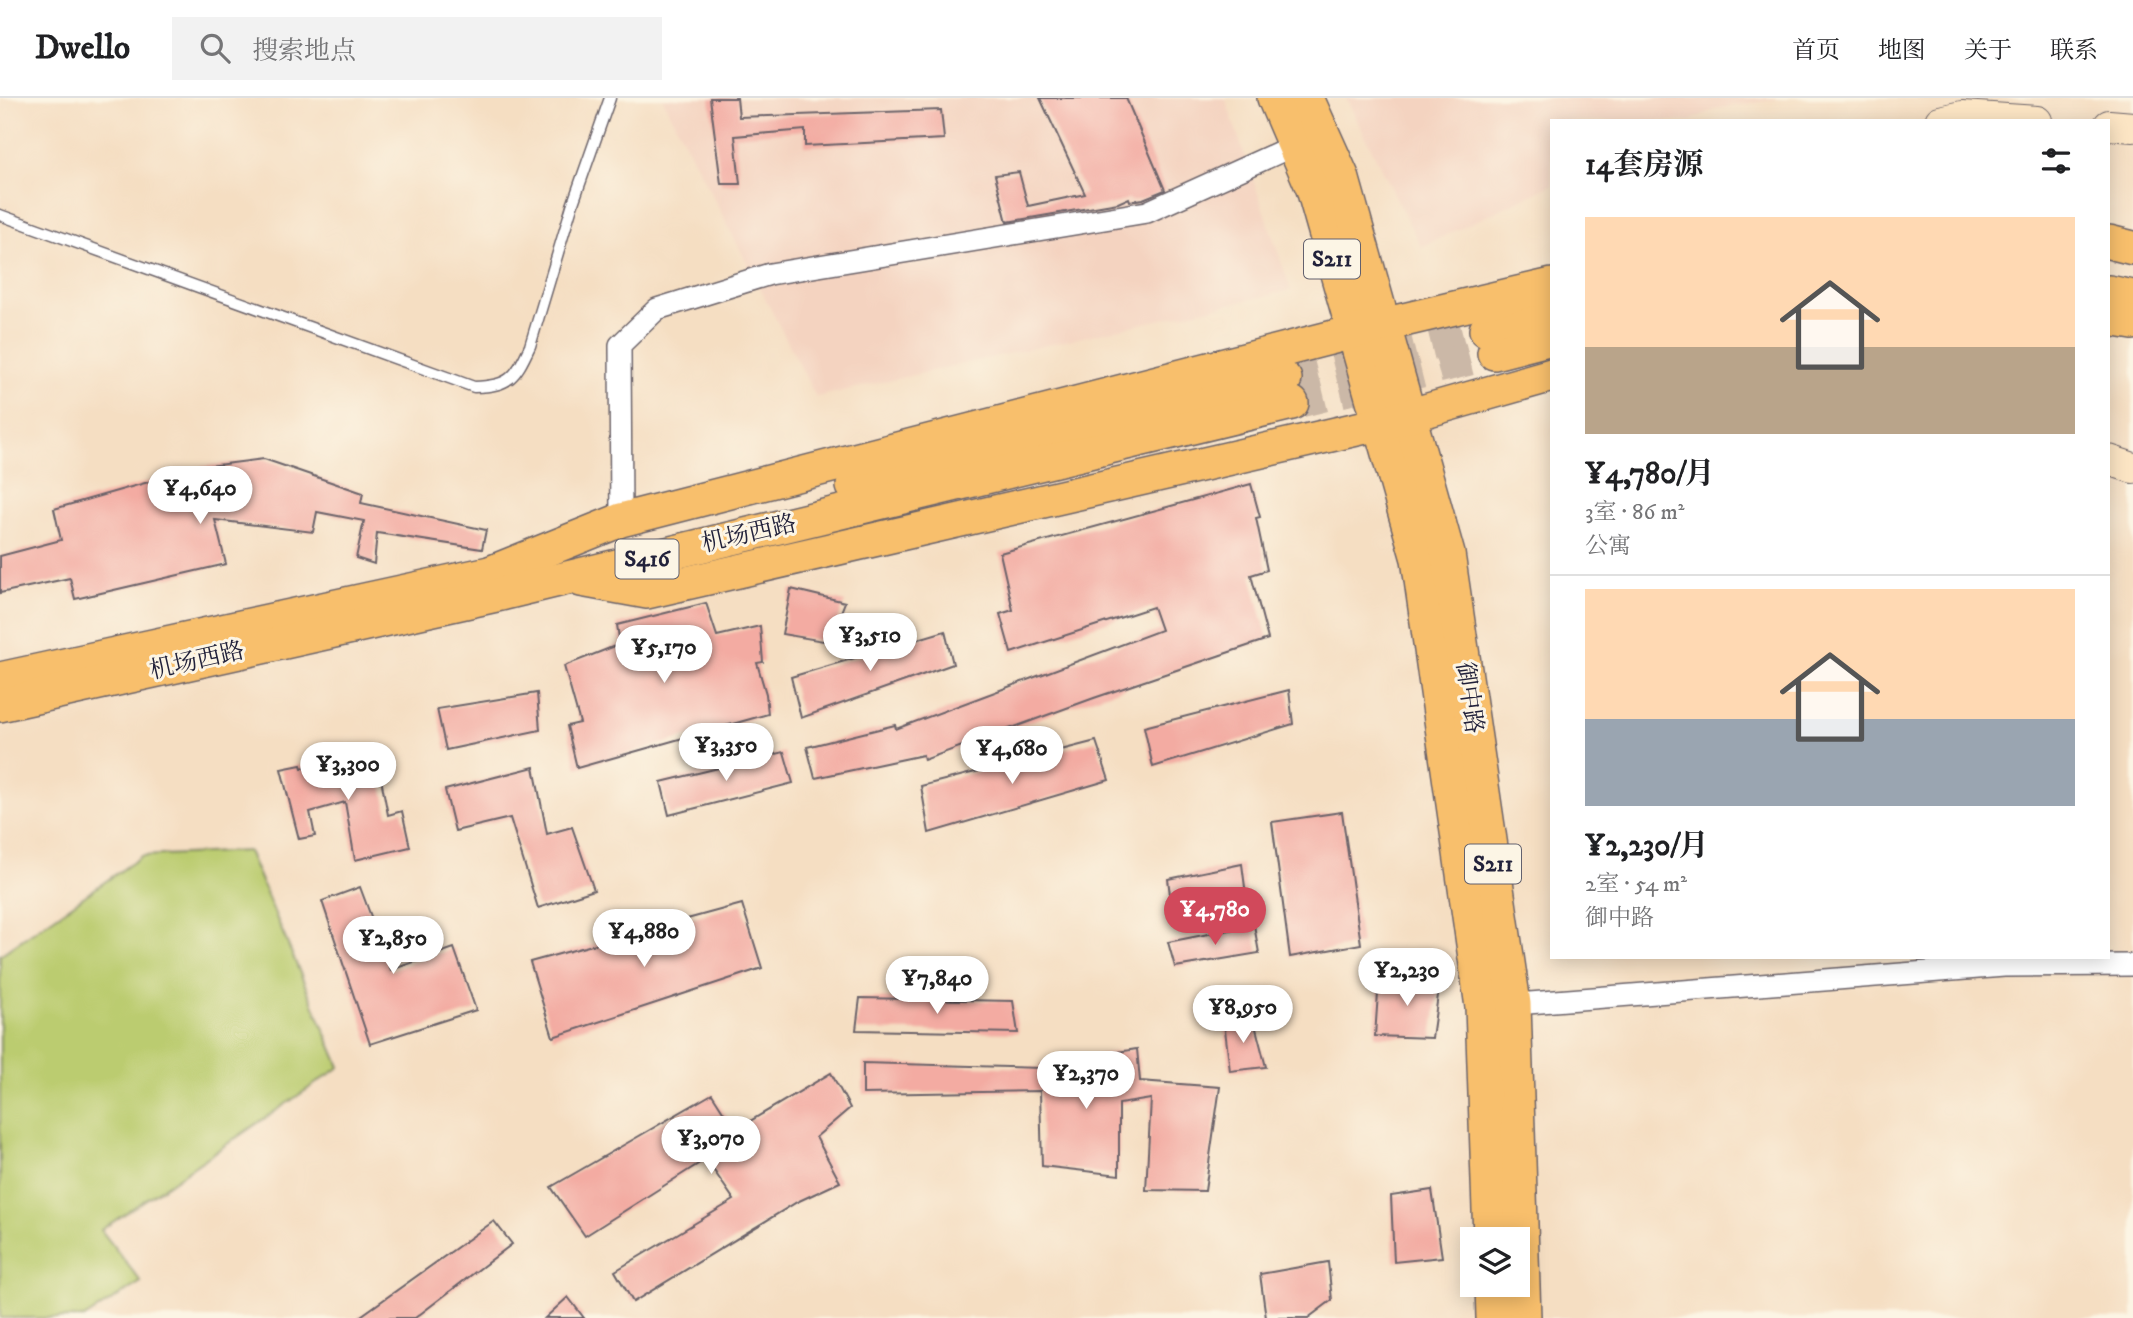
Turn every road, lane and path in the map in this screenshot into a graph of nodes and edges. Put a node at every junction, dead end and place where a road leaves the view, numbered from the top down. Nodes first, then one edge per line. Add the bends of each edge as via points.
1 (610, 98) edge
2 (1274, 98) edge
3 (1307, 98) edge
4 (1949, 119) edge
5 (2007, 119) edge
6 (2110, 125) edge
7 (2133, 127) edge
8 (1308, 138) junction
9 (0, 215) edge
10 (2110, 242) edge
11 (2133, 248) edge
12 (2110, 260) edge
13 (2133, 264) edge
14 (1550, 285) edge
15 (2110, 292) edge
16 (2133, 297) edge
17 (1550, 314) edge
18 (2110, 319) edge
19 (2133, 323) edge
20 (1368, 328) junction
21 (1550, 338) edge
22 (1550, 376) edge
23 (1394, 420) junction
24 (2110, 460) edge
25 (2133, 468) edge
26 (621, 520) junction
27 (492, 572) junction
28 (567, 578) junction
29 (0, 679) edge
30 (0, 705) edge
31 (2133, 965) edge
32 (1498, 1005) junction
33 (1490, 1227) edge
34 (1492, 1297) edge
35 (1493, 1318) edge
36 (1524, 1318) edge

1 - 9 lane via 530,346 521,366 496,387 474,387
2 - 8 main road, 御中路 / S211
3 - 8 main road, 御中路 / S211
4 - 5 street
6 - 7 street
8 - 20 main road, 御中路 / S211 via 1342,176
8 - 26 street via 1147,212 770,274 657,309 620,345
10 - 11 main road
12 - 13 main road
14 - 20 main road
15 - 16 main road
17 - 21 main road via 1490,341
18 - 19 main road
20 - 23 main road, 御中路 / S211
20 - 26 main road
22 - 23 main road
23 - 28 main road via 647,592
23 - 32 main road, 御中路 / S211 via 1448,554
24 - 25 street
26 - 27 main road
27 - 28 main road, 机场西路 / S416 via 1289,391
27 - 29 main road, S416
28 - 30 main road, 机场西路 / S416
31 - 32 street via 2004,966
32 - 33 main road, 御中路 / S211
32 - 36 main road, 御中路 / S211
34 - 35 main road

